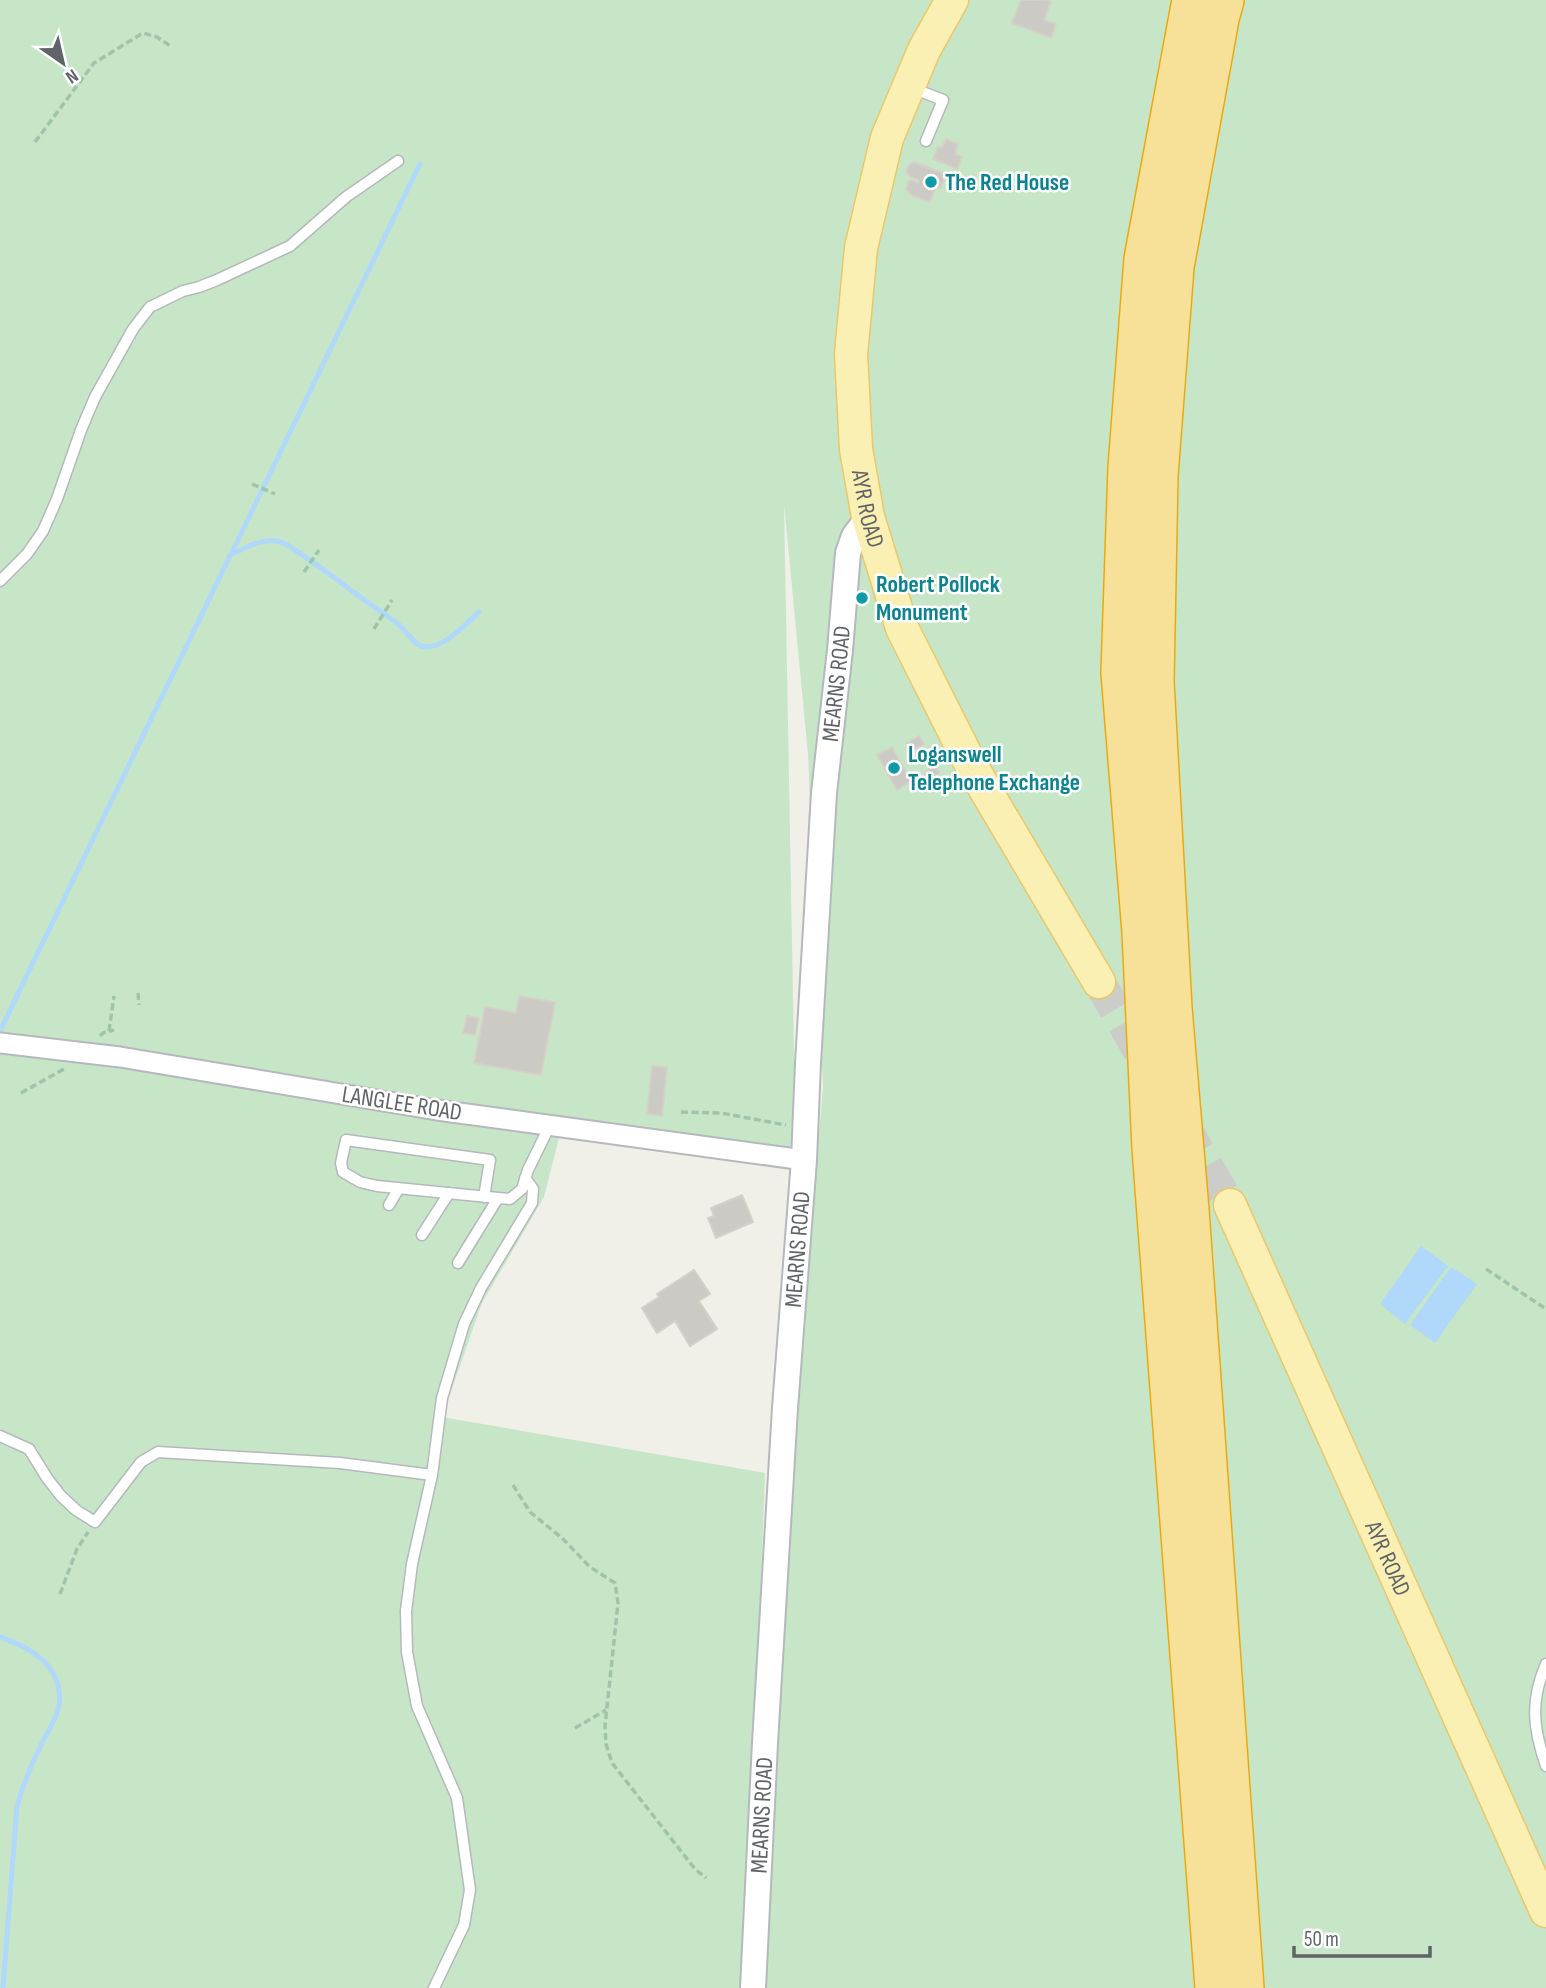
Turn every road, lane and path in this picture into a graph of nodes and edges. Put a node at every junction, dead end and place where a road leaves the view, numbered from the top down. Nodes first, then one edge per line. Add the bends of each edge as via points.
1 (952, 0) edge
2 (1191, 0) edge
3 (1225, 0) edge
4 (172, 47) dead end
5 (908, 86) junction
6 (926, 141) dead end
7 (35, 142) dead end
8 (398, 161) dead end
9 (252, 484) dead end
10 (274, 494) dead end
11 (868, 517) junction
12 (319, 551) dead end
13 (304, 572) dead end
14 (0, 581) edge
15 (391, 602) dead end
16 (374, 629) dead end
17 (1098, 982) tunnel mouth
18 (138, 993) dead end
19 (114, 996) dead end
20 (139, 1005) dead end
21 (109, 1031) dead end
22 (0, 1043) edge
23 (87, 1053) junction
24 (21, 1093) dead end
25 (681, 1112) dead end
26 (550, 1124) junction
27 (805, 1128) junction
28 (804, 1160) junction
29 (526, 1178) junction
30 (399, 1188) junction
31 (449, 1193) junction
32 (484, 1197) junction
33 (498, 1198) junction
34 (389, 1205) dead end
35 (1230, 1205) tunnel mouth
36 (422, 1235) dead end
37 (458, 1263) dead end
38 (1486, 1269) dead end
39 (1546, 1309) edge
40 (0, 1436) edge
41 (432, 1475) junction
42 (513, 1485) dead end
43 (95, 1522) junction
44 (60, 1594) dead end
45 (1546, 1664) edge
46 (606, 1710) junction
47 (575, 1728) dead end
48 (1546, 1766) edge
49 (706, 1878) dead end
50 (1546, 1911) edge
51 (435, 1988) edge
52 (754, 1988) edge
53 (1213, 1988) edge
54 (1245, 1988) edge

1 - 5 main road, AYR ROAD
2 - 53 highway via 1143,259 1127,468 1120,673
3 - 54 highway via 1175,267 1159,475 1155,682 1173,1008
4 - 7 path via 143,33 94,63
5 - 6 lane via 943,100
5 - 11 main road, AYR ROAD via 887,138 860,248 851,354 856,449
8 - 14 lane via 346,197 290,246 150,307 95,397 43,531
9 - 10 path
11 - 17 main road, AYR ROAD via 902,628 939,704
11 - 27 street, MEARNS ROAD via 848,553 824,793
12 - 13 path
15 - 16 path
18 - 20 path
19 - 21 path
22 - 23 street, LANGLEE ROAD
23 - 24 path
23 - 26 street, LANGLEE ROAD
25 - 27 path via 721,1113
26 - 28 street, LANGLEE ROAD
26 - 29 lane
27 - 28 street, MEARNS ROAD
28 - 52 street, MEARNS ROAD via 785,1408
29 - 33 lane via 510,1199
29 - 41 lane via 533,1189 531,1203 481,1288 460,1337 442,1398
30 - 31 lane
30 - 32 lane via 360,1182 343,1172 346,1140 490,1160
30 - 34 lane
31 - 32 lane
31 - 36 lane
32 - 33 lane
33 - 37 lane
35 - 50 main road, AYR ROAD
38 - 39 path
40 - 43 lane via 29,1449 61,1496
41 - 43 lane via 340,1463 158,1452 141,1462
41 - 51 lane via 412,1564 407,1652 417,1706 457,1798 470,1890 464,1924
42 - 46 path via 530,1512 590,1567 615,1583 618,1603
43 - 44 path via 77,1549
45 - 48 lane via 1534,1722
46 - 47 path
46 - 49 path via 606,1744 612,1763

